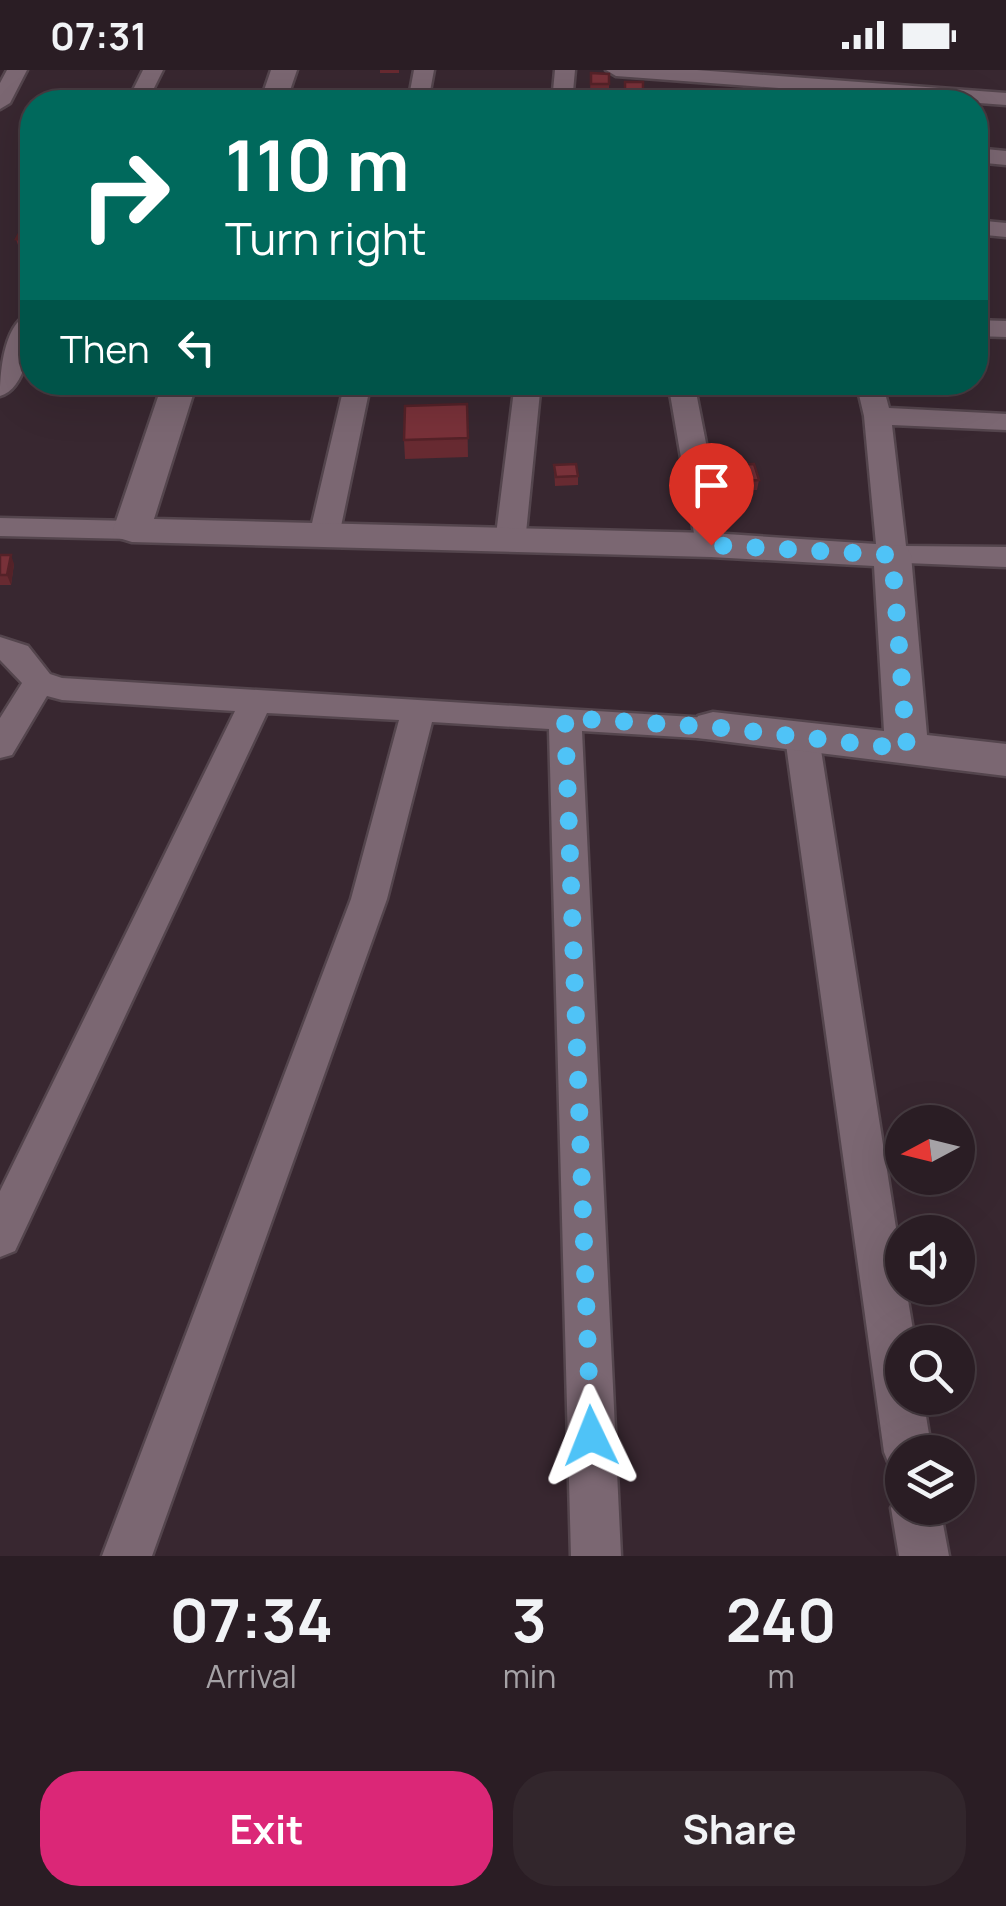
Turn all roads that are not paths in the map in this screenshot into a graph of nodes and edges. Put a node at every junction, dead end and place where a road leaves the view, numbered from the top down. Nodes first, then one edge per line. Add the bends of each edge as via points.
1 (17, 70) edge
2 (616, 70) edge
3 (876, 90) edge
4 (0, 103) edge
5 (20, 346) edge
6 (0, 388) edge
7 (176, 395) edge
8 (355, 395) edge
9 (527, 395) edge
10 (683, 395) edge
11 (872, 395) edge
12 (877, 416) junction
13 (1006, 422) edge
14 (0, 527) edge
15 (132, 530) junction
16 (324, 536) junction
17 (510, 542) junction
18 (711, 545) junction
19 (892, 555) junction
20 (1006, 557) edge
21 (0, 648) edge
22 (38, 682) junction
23 (257, 700) junction
24 (419, 709) junction
25 (565, 718) junction
26 (713, 727) joint
27 (802, 737) junction
28 (0, 746) edge
29 (907, 749) junction
30 (1006, 760) edge
31 (0, 1237) edge
32 (905, 1435) edge
33 (919, 1525) edge
34 (127, 1556) edge
35 (596, 1556) edge
36 (924, 1556) edge

1 - 4 street
2 - 3 street
5 - 6 street
7 - 15 street
8 - 16 street
9 - 17 street
10 - 18 street
11 - 12 street
12 - 13 street
12 - 19 street
14 - 15 street
15 - 16 street
16 - 17 street
17 - 18 street
18 - 19 street
19 - 20 street
19 - 29 street
21 - 22 street via 17,654
22 - 23 street
22 - 28 street
23 - 24 street
23 - 31 street
24 - 25 street
24 - 34 street via 369,899
25 - 26 street
25 - 35 street
26 - 27 street
27 - 29 street
27 - 32 street
29 - 30 street
33 - 36 street

